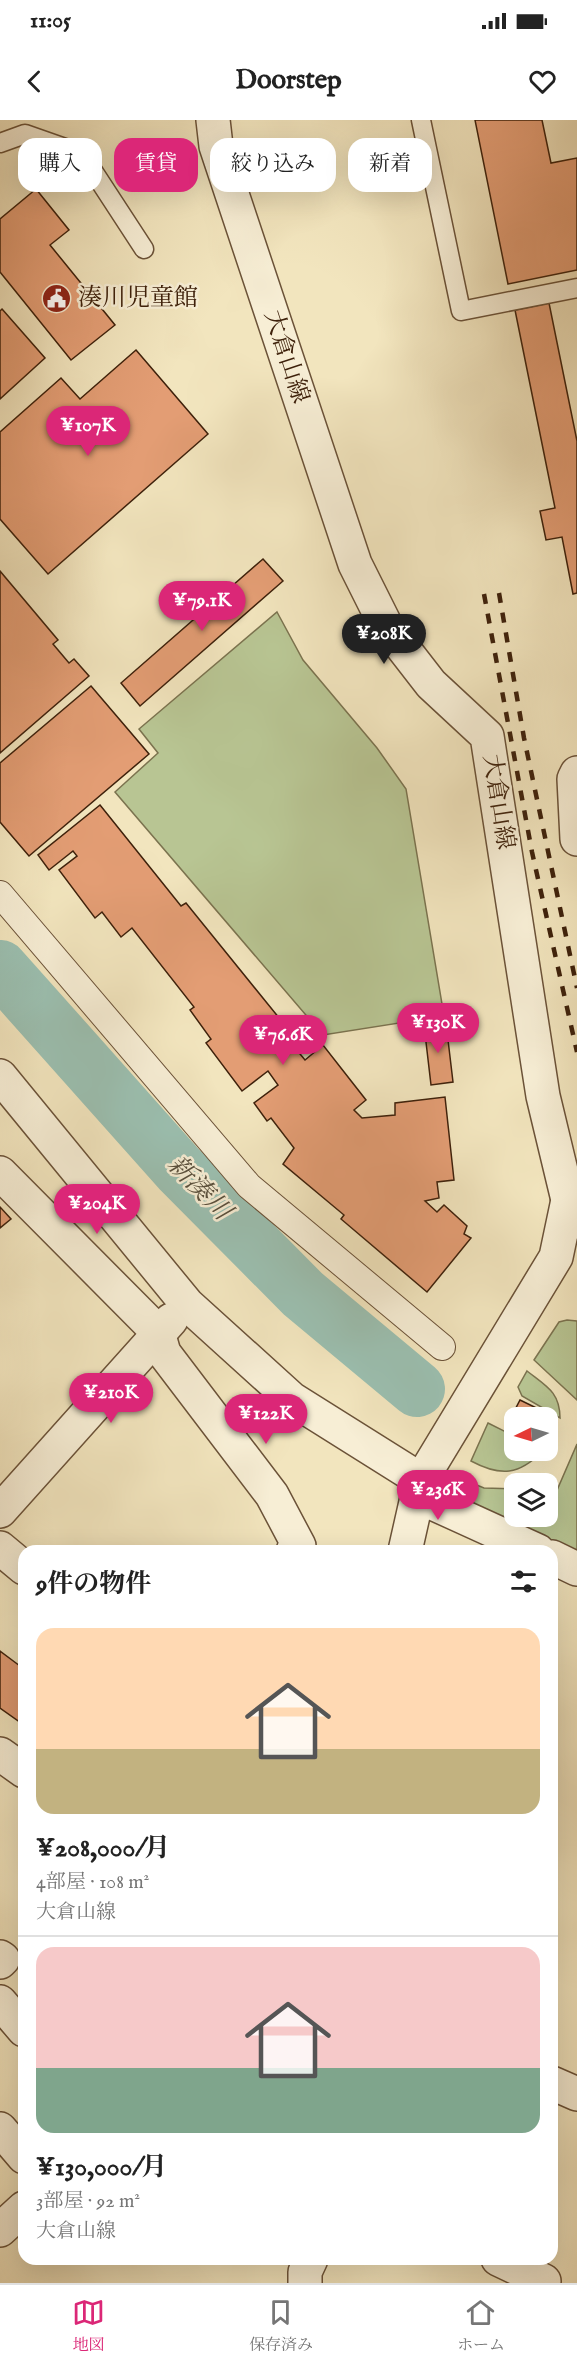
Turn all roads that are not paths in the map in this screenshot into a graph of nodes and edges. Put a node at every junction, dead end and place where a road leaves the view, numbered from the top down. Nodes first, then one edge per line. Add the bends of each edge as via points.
1 (213, 120) edge
2 (421, 120) edge
3 (0, 143) edge
4 (144, 249) dead end
5 (577, 288) edge
6 (577, 773) edge
7 (577, 839) edge
8 (0, 894) edge
9 (2, 1081) edge
10 (0, 1173) edge
11 (574, 1200) edge
12 (187, 1304) junction
13 (158, 1332) junction
14 (442, 1347) dead end
15 (419, 1488) junction
16 (0, 1511) edge
17 (298, 1545) edge
18 (406, 1545) edge
19 (527, 1545) edge
20 (0, 1548) edge
21 (558, 1560) edge
22 (18, 1563) edge
23 (577, 1569) edge
24 (0, 1754) edge
25 (18, 1766) edge
26 (0, 2002) edge
27 (18, 2023) edge
28 (0, 2129) edge
29 (18, 2150) edge
30 (18, 2214) edge
31 (0, 2230) edge
32 (308, 2265) edge
33 (511, 2265) edge
34 (544, 2281) dead end
35 (305, 2283) edge

1 - 11 street, 大倉山線 via 216,146 355,564 386,626 424,676 487,736 543,1096
2 - 5 lane via 461,311
3 - 4 lane via 25,134 82,154
6 - 7 street
8 - 14 street via 249,1186
9 - 12 street
10 - 13 street
11 - 15 street via 556,1257
12 - 13 street
12 - 15 street via 292,1399
13 - 16 street
13 - 17 street via 164,1353 272,1495
15 - 18 street
15 - 19 street
20 - 22 street
21 - 23 street
24 - 25 street
26 - 27 street
28 - 29 street
30 - 31 street
32 - 35 street
33 - 34 street

